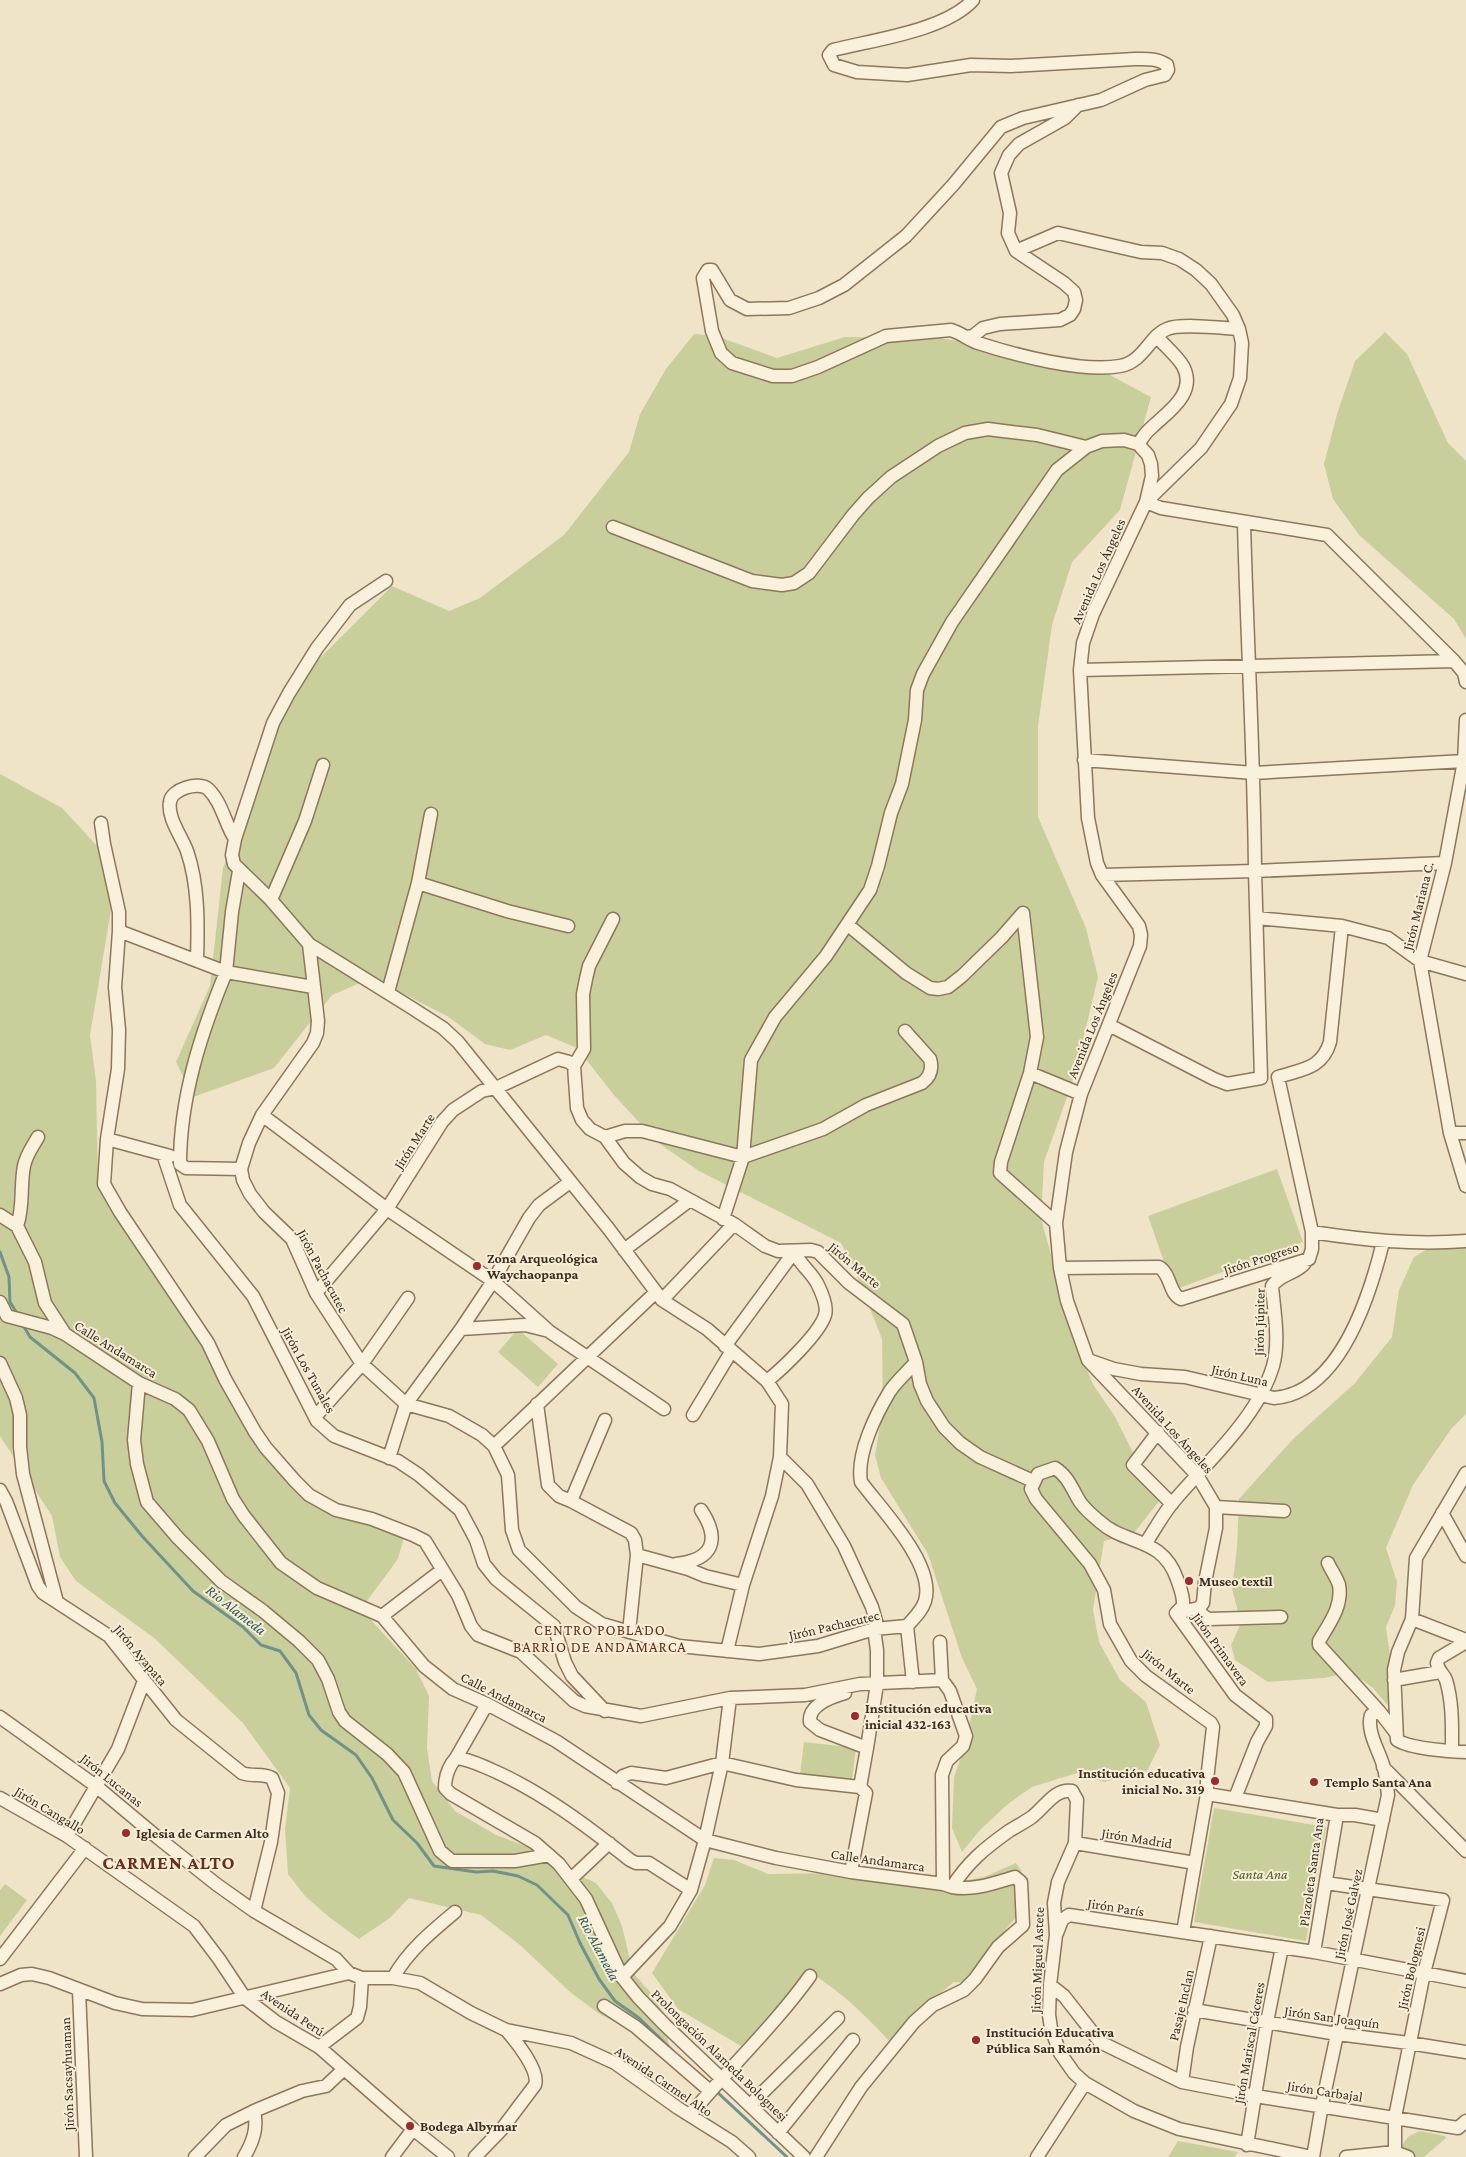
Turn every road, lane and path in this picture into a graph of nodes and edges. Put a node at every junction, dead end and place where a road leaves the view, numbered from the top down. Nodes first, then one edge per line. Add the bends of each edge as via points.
1 (973, 0) edge
2 (1078, 105) junction
3 (1016, 251) junction
4 (1239, 328) junction
5 (967, 337) junction
6 (1157, 337) junction
7 (1138, 444) junction
8 (1086, 447) junction
9 (1146, 502) junction
10 (1244, 522) junction
11 (613, 527) dead end
12 (386, 581) dead end
13 (1454, 661) junction
14 (1248, 668) junction
15 (1080, 670) junction
16 (1466, 682) edge
17 (1466, 720) edge
18 (1084, 760) junction
19 (1464, 761) junction
20 (323, 765) dead end
21 (1254, 773) junction
22 (432, 814) dead end
23 (101, 823) dead end
24 (236, 839) junction
25 (1445, 863) junction
26 (239, 870) junction
27 (1255, 871) junction
28 (1102, 875) junction
29 (418, 883) junction
30 (271, 900) junction
31 (1256, 918) junction
32 (613, 919) dead end
33 (848, 925) junction
34 (568, 926) dead end
35 (1342, 926) junction
36 (119, 931) junction
37 (309, 944) junction
38 (198, 961) junction
39 (1420, 961) junction
40 (226, 972) junction
41 (1466, 974) edge
42 (313, 987) junction
43 (388, 992) junction
44 (1109, 1025) junction
45 (906, 1031) dead end
46 (574, 1066) junction
47 (1030, 1073) junction
48 (1278, 1077) junction
49 (1261, 1078) junction
50 (496, 1088) junction
51 (1081, 1094) junction
52 (262, 1115) junction
53 (1450, 1132) junction
54 (1466, 1133) edge
55 (38, 1137) dead end
56 (605, 1137) junction
57 (107, 1139) junction
58 (163, 1154) junction
59 (743, 1157) junction
60 (180, 1158) junction
61 (241, 1169) junction
62 (570, 1182) junction
63 (1466, 1186) edge
64 (690, 1200) junction
65 (387, 1209) junction
66 (0, 1215) edge
67 (728, 1222) junction
68 (1056, 1223) junction
69 (17, 1226) junction
70 (1312, 1232) junction
71 (1383, 1242) junction
72 (1466, 1242) edge
73 (624, 1250) junction
74 (794, 1252) junction
75 (1309, 1259) junction
76 (1060, 1268) junction
77 (493, 1281) junction
78 (316, 1293) junction
79 (659, 1296) junction
80 (408, 1298) dead end
81 (0, 1302) edge
82 (461, 1329) junction
83 (550, 1332) junction
84 (65, 1334) junction
85 (728, 1349) junction
86 (586, 1356) junction
87 (1088, 1360) junction
88 (916, 1362) junction
89 (0, 1363) edge
90 (362, 1364) junction
91 (767, 1381) junction
92 (139, 1383) junction
93 (1261, 1395) junction
94 (406, 1404) junction
95 (537, 1404) junction
96 (664, 1409) dead end
97 (693, 1415) dead end
98 (315, 1417) junction
99 (605, 1420) dead end
100 (1158, 1432) junction
101 (494, 1446) junction
102 (780, 1457) junction
103 (389, 1458) junction
104 (1466, 1473) edge
105 (1197, 1475) junction
106 (1033, 1480) junction
107 (0, 1490) edge
108 (6, 1501) junction
109 (571, 1501) junction
110 (1172, 1504) junction
111 (1216, 1507) junction
112 (701, 1510) dead end
113 (1284, 1511) dead end
114 (1442, 1513) junction
115 (0, 1516) edge
116 (1146, 1543) junction
117 (637, 1555) junction
118 (1466, 1556) edge
119 (1328, 1563) dead end
120 (674, 1565) junction
121 (442, 1570) junction
122 (742, 1584) junction
123 (57, 1602) junction
124 (1199, 1608) junction
125 (1176, 1613) junction
126 (382, 1616) junction
127 (1281, 1617) dead end
128 (1412, 1619) junction
129 (907, 1626) junction
130 (874, 1630) junction
131 (629, 1632) junction
132 (1466, 1641) edge
133 (940, 1642) dead end
134 (726, 1651) junction
135 (1440, 1672) junction
136 (942, 1680) junction
137 (1394, 1680) junction
138 (144, 1681) junction
139 (913, 1682) junction
140 (877, 1684) junction
141 (730, 1698) junction
142 (487, 1704) junction
143 (605, 1711) junction
144 (1379, 1711) junction
145 (0, 1716) edge
146 (1396, 1734) junction
147 (866, 1748) junction
148 (1452, 1752) junction
149 (1466, 1752) edge
150 (456, 1758) junction
151 (722, 1763) junction
152 (1384, 1767) junction
153 (617, 1783) junction
154 (96, 1786) junction
155 (860, 1787) junction
156 (1207, 1794) junction
157 (0, 1798) edge
158 (1235, 1798) junction
159 (1337, 1815) junction
160 (1383, 1820) junction
161 (67, 1836) junction
162 (705, 1840) junction
163 (609, 1843) junction
164 (1075, 1843) junction
165 (85, 1848) junction
166 (1466, 1851) edge
167 (549, 1856) junction
168 (1196, 1863) junction
169 (851, 1872) junction
170 (571, 1879) junction
171 (1326, 1883) junction
172 (947, 1886) junction
173 (691, 1890) junction
174 (1369, 1890) junction
175 (254, 1911) junction
176 (455, 1912) dead end
177 (1183, 1932) junction
178 (1056, 1935) junction
179 (1212, 1936) junction
180 (1282, 1947) junction
181 (1314, 1952) junction
182 (0, 1959) edge
183 (1353, 1960) junction
184 (349, 1973) junction
185 (1424, 1973) junction
186 (810, 1976) dead end
187 (622, 1977) junction
188 (362, 1978) junction
189 (393, 1978) junction
190 (1466, 1981) edge
191 (0, 1984) edge
192 (1050, 1984) junction
193 (79, 1990) junction
194 (245, 1998) junction
195 (604, 2006) dead end
196 (1194, 2010) junction
197 (838, 2018) dead end
198 (1267, 2022) junction
199 (506, 2030) junction
200 (1337, 2034) junction
201 (853, 2040) dead end
202 (1409, 2042) junction
203 (319, 2047) junction
204 (1466, 2052) edge
205 (344, 2069) junction
206 (1182, 2082) junction
207 (1085, 2083) junction
208 (715, 2085) junction
209 (1255, 2096) junction
210 (750, 2105) junction
211 (1322, 2105) junction
212 (254, 2110) junction
213 (690, 2115) junction
214 (1395, 2116) junction
215 (1465, 2121) edge
216 (413, 2129) junction
217 (778, 2133) junction
218 (1247, 2145) junction
219 (1390, 2153) junction
220 (86, 2157) edge
221 (195, 2157) edge
222 (244, 2157) edge
223 (392, 2157) edge
224 (448, 2157) edge
225 (475, 2157) edge
226 (749, 2157) edge
227 (804, 2157) edge
228 (816, 2157) edge
229 (1037, 2157) edge
230 (1312, 2157) edge
231 (1346, 2157) edge
232 (1408, 2157) edge

1 - 2 street via 959,11 922,28 833,50 830,60 834,65 856,72 907,75 971,65 1011,66 1090,60 1153,59 1167,65 1165,75 1145,80 1101,100
2 - 3 street via 1065,118 1019,144 1009,155 1001,173 1010,213 1008,233
2 - 5 street via 1024,118 1001,128 906,236 844,285 819,298 789,308 746,309 730,300 712,270 702,278 712,331 720,353 732,363 773,376 792,376 818,367 886,336 951,330
3 - 4 street via 1058,233 1180,259 1211,284
3 - 5 street via 1074,292 1074,309 1060,320 1000,324 983,328
4 - 6 street via 1176,327 1166,329
4 - 9 street via 1242,343 1240,378 1231,404 1201,448
5 - 6 street via 976,343 1077,367 1121,366 1139,356
6 - 7 street via 1182,365 1186,373 1185,389 1180,401 1148,430
7 - 8 street via 1124,440 1102,441
7 - 9 street via 1151,464 1152,476
8 - 11 street via 988,429 965,433 938,446 874,492 809,573 794,583 782,585 752,581
8 - 33 street via 1057,470 952,622 923,674 902,784 878,866 870,890
9 - 10 street via 1161,508
9 - 15 street, Avenida Los Ángeles via 1093,614 1083,644
10 - 13 street via 1327,535
10 - 14 street
12 - 24 street via 350,605 317,648 289,693 273,723
13 - 14 street
13 - 16 street via 1464,673
14 - 15 street
14 - 21 street
15 - 18 street, Avenida Los Ángeles
17 - 19 street, Jirón Mariana C.
18 - 21 street
18 - 28 street, Avenida Los Ángeles via 1088,818
19 - 21 street
19 - 25 street, Jirón Mariana C.
20 - 30 street via 305,821
21 - 27 street
22 - 29 street
23 - 36 street via 119,912
24 - 26 street via 232,855
24 - 38 street via 207,788 191,787 173,795 169,802 188,852 196,895
25 - 27 street
25 - 39 street, Jirón Mariana C.
26 - 30 street
26 - 40 street
27 - 28 street
27 - 31 street
28 - 44 street, Avenida Los Ángeles via 1139,926 1141,935 1140,946
29 - 34 street
29 - 43 street
30 - 37 street
31 - 35 street
31 - 49 street
32 - 46 street via 589,966 583,994 584,1049
33 - 47 street via 906,972 930,988 938,989 948,987 962,976 1023,913 1037,1037
33 - 59 street via 775,1017 751,1060
35 - 39 street via 1388,938
35 - 48 street via 1326,1055 1316,1064
36 - 38 street
36 - 57 street via 115,987 118,1069
37 - 42 street
37 - 43 street
38 - 40 street
39 - 41 street
39 - 53 street, Jirón Mariana C.
40 - 42 street
40 - 60 street via 210,1009 185,1100
42 - 52 street via 317,1033
43 - 50 street via 443,1028
44 - 49 street via 1227,1084
44 - 51 street, Avenida Los Ángeles
45 - 59 street via 926,1053 932,1065 928,1079 866,1105 823,1129
46 - 50 street, Jirón Marte via 558,1059
46 - 56 street, Jirón Marte via 577,1108 582,1120
47 - 51 street
47 - 68 street via 1000,1173
48 - 49 street
48 - 70 street
50 - 62 street
50 - 65 street, Jirón Marte via 482,1091 453,1110 442,1122
51 - 68 street, Avenida Los Ángeles via 1066,1152
52 - 61 street
52 - 65 street
53 - 54 street
53 - 63 street, Jirón Mariana C.
55 - 69 street via 24,1166
56 - 59 street via 625,1131 642,1131
56 - 64 street, Jirón Marte via 624,1164 640,1177
57 - 58 street
57 - 121 street via 104,1184 110,1198 208,1343 224,1379 266,1448 309,1495 336,1510 372,1519 425,1541
58 - 60 street
58 - 98 street, Jirón Los Tunales via 180,1205 253,1296
59 - 67 street
60 - 61 street via 181,1166 186,1168
61 - 78 street, Jirón Pachacutec via 250,1194 292,1239
62 - 73 street
62 - 77 street via 539,1205 528,1218
64 - 67 street, Jirón Marte
64 - 73 street
65 - 77 street
65 - 78 street, Jirón Marte
66 - 69 street
67 - 74 street, Jirón Marte via 765,1246
67 - 79 street
68 - 76 street, Avenida Los Ángeles
69 - 84 street via 35,1262 46,1303
70 - 71 street, Jirón Progreso
70 - 75 street, Jirón Progreso
71 - 72 street, Jirón Progreso
71 - 93 street, Jirón Luna via 1358,1322 1339,1354 1302,1391 1285,1398
73 - 79 street
74 - 85 street
74 - 88 street, Jirón Marte via 818,1252 849,1283 898,1318 907,1331
74 - 91 street via 816,1282 826,1308 825,1316 785,1367
75 - 76 street, Jirón Progreso via 1181,1299 1176,1297 1159,1267
75 - 93 street, Jirón Júpiter via 1272,1286 1276,1346 1273,1366
76 - 87 street, Avenida Los Ángeles via 1067,1301
77 - 82 street
77 - 83 street
78 - 90 street, Jirón Pachacutec
79 - 85 street
79 - 86 street
80 - 90 street
81 - 84 street, Calle Andamarca via 7,1316
82 - 83 street via 525,1325
82 - 94 street
83 - 86 street
84 - 92 street, Calle Andamarca
85 - 91 street
85 - 97 street
86 - 95 street
86 - 96 street
87 - 93 street, Jirón Luna via 1114,1369 1185,1377
87 - 100 street, Avenida Los Ángeles
88 - 106 street, Jirón Marte via 927,1402 960,1443 980,1457
88 - 129 street via 887,1397 860,1458 859,1470 861,1482 918,1560 926,1582 921,1610
89 - 123 street via 16,1398 23,1474
90 - 94 street, Jirón Pachacutec
90 - 98 street
91 - 102 street via 782,1404
92 - 126 street, Calle Andamarca via 175,1399 189,1410 208,1441 233,1499 281,1563 317,1588
92 - 167 street via 134,1440 147,1502 221,1580 318,1660 345,1722 387,1754 404,1772 440,1852 452,1862 515,1862
93 - 105 street, Jirón Júpiter
94 - 101 street, Jirón Pachacutec via 449,1416
94 - 103 street
95 - 101 street
95 - 109 street via 548,1485 559,1496
98 - 103 street, Jirón Los Tunales via 334,1436
99 - 109 street
100 - 105 street, Avenida Los Ángeles
100 - 110 street via 1133,1465
101 - 131 street, Jirón Pachacutec via 508,1475 512,1530 519,1550 576,1607 602,1624
102 - 122 street via 772,1496
102 - 130 street via 807,1484 844,1546 872,1607 876,1621
103 - 143 street, Jirón Los Tunales via 419,1475 460,1510 484,1564 496,1579 554,1626 572,1676
104 - 114 street
105 - 110 street, Jirón Júpiter
105 - 111 street, Avenida Los Ángeles
106 - 116 street, Jirón Primavera via 1038,1474 1055,1468 1101,1523 1116,1533
106 - 156 street, Jirón Marte via 1031,1488 1036,1499 1064,1531 1104,1590 1110,1624 1131,1661 1169,1694 1211,1723 1214,1732
107 - 108 street, Jirón Ayapata
108 - 115 street
108 - 123 street, Jirón Ayapata via 38,1586
109 - 117 street via 630,1533 635,1540
110 - 116 street, Jirón Júpiter
111 - 113 street
111 - 124 street via 1216,1528
112 - 120 street via 712,1531 710,1547 694,1561
114 - 118 street
114 - 128 street via 1416,1558
116 - 125 street, Jirón Primavera via 1164,1557 1175,1572 1184,1600
117 - 120 street
117 - 131 street
119 - 144 street via 1339,1584 1338,1604 1318,1645
120 - 122 street
121 - 126 street
121 - 143 street via 478,1636 521,1652 574,1701
122 - 134 street
123 - 138 street, Jirón Ayapata via 109,1636
124 - 125 street
124 - 127 street via 1209,1619
125 - 158 street, Jirón Primavera via 1234,1695 1268,1722
126 - 142 street, Calle Andamarca via 424,1666 453,1689
128 - 132 street
128 - 137 street via 1398,1652
129 - 130 street, Jirón Pachacutec
129 - 139 street
130 - 134 street, Jirón Pachacutec via 789,1651 759,1654
130 - 140 street
131 - 134 street, Jirón Pachacutec via 679,1646
132 - 135 street via 1439,1658
133 - 136 street
135 - 137 street
135 - 148 street via 1446,1680
136 - 139 street
136 - 172 street via 950,1691 966,1736 963,1746 947,1761 942,1775
137 - 146 street
138 - 154 street via 118,1749
138 - 175 street, Jirón Ayapata via 176,1720 242,1773 252,1777 264,1775 272,1778 276,1785 278,1793 270,1842
139 - 140 street
140 - 141 street via 860,1684 805,1695
140 - 147 street
140 - 147 street via 837,1695 814,1708 809,1717 820,1730
141 - 143 street via 641,1716
141 - 151 street
142 - 150 street
142 - 153 street, Calle Andamarca via 556,1741
144 - 146 street
144 - 152 street, Jirón José Galvez via 1374,1712 1370,1720
145 - 154 street, Jirón Lucanas
146 - 148 street via 1397,1740 1405,1744
147 - 155 street
148 - 149 street
150 - 163 street via 466,1759 538,1793
150 - 167 street, Prolongación Alameda Bolognesi via 447,1772 445,1788 535,1843
151 - 153 street via 666,1778 631,1773
151 - 155 street via 796,1780
151 - 162 street
152 - 160 street, Jirón José Galvez via 1388,1795
152 - 166 street
153 - 162 street, Calle Andamarca
154 - 161 street
154 - 175 street, Jirón Lucanas
155 - 169 street via 866,1793
156 - 158 street, Plazoleta Santa Ana
156 - 168 street
157 - 161 street, Jirón Cangallo
158 - 159 street, Plazoleta Santa Ana
159 - 160 street
159 - 171 street, Plazoleta Santa Ana
160 - 174 street, Jirón José Galvez
161 - 165 street, Jirón Cangallo
162 - 169 street, Calle Andamarca
162 - 173 street
163 - 170 street
163 - 173 street via 630,1860 649,1863
164 - 168 street, Jirón Madrid
164 - 172 street, Jirón Miguel Astete via 1077,1800 1072,1790 1065,1789 1032,1817 982,1850
164 - 178 street, Jirón Miguel Astete via 1058,1882 1054,1903
165 - 182 street
165 - 194 street, Avenida Perú via 194,1926
167 - 170 street, Prolongación Alameda Bolognesi
168 - 177 street
169 - 172 street, Calle Andamarca
170 - 187 street, Prolongación Alameda Bolognesi via 586,1900
171 - 174 street, Jirón Bolognesi
171 - 181 street, Plazoleta Santa Ana
172 - 228 street, Calle Andamarca via 976,1888 1018,1878 1021,1882 1023,1925 998,1947 964,1990 933,2005 914,2022 861,2087
173 - 187 street via 670,1926
174 - 183 street, Jirón José Galvez
174 - 185 street, Jirón Bolognesi via 1443,1900
175 - 184 street, Jirón Lucanas via 336,1959
176 - 189 street via 420,1942
177 - 178 street, Jirón París via 1069,1915 1062,1920
177 - 179 street
178 - 192 street, Jirón Miguel Astete
179 - 180 street
179 - 196 street, Pasaje Inclan
180 - 181 street
180 - 198 street, Jirón Mariscal Cáceres
181 - 183 street
183 - 185 street
183 - 200 street, Jirón José Galvez
184 - 188 street, Avenida Carmel Alto
184 - 194 street
185 - 190 street
185 - 202 street, Jirón Bolognesi
186 - 208 street via 788,2007
187 - 208 street, Prolongación Alameda Bolognesi
188 - 189 street, Avenida Carmel Alto
188 - 203 street via 357,2018
189 - 199 street, Avenida Carmel Alto via 420,1983
191 - 193 street via 32,1974
192 - 206 street, Jirón Carbajal via 1064,1996 1100,2042
192 - 207 street, Jirón Miguel Astete via 1051,2028 1060,2053
193 - 194 street via 142,2009 192,2010
193 - 220 street, Jirón Sacsayhuaman
194 - 203 street, Avenida Perú via 276,2022
195 - 208 street
196 - 198 street, Jirón San Joaquín
196 - 206 street, Pasaje Inclan
197 - 210 street
198 - 200 street, Jirón San Joaquín
198 - 209 street, Jirón Mariscal Cáceres
199 - 213 street, Avenida Carmel Alto via 571,2043 598,2055 615,2063
199 - 225 street via 537,2079 501,2130
200 - 202 street, Jirón San Joaquín
200 - 211 street, Jirón José Galvez
201 - 217 street
202 - 204 street, Jirón San Joaquín
202 - 214 street, Jirón Bolognesi
203 - 205 street, Avenida Perú
205 - 212 street via 326,2086 302,2091
205 - 216 street, Avenida Perú
206 - 209 street, Jirón Carbajal
207 - 218 street, Jirón Miguel Astete via 1134,2111 1179,2129
207 - 229 street
208 - 210 street, Prolongación Alameda Bolognesi
208 - 213 street
209 - 211 street, Jirón Carbajal
209 - 218 street, Jirón Mariscal Cáceres
210 - 217 street, Prolongación Alameda Bolognesi
211 - 214 street, Jirón Carbajal
211 - 230 street, Jirón José Galvez
212 - 221 street via 226,2125
212 - 222 street via 257,2123 254,2138
213 - 226 street, Avenida Carmel Alto
214 - 215 street, Jirón Carbajal via 1458,2128
214 - 219 street, Jirón Bolognesi
216 - 223 street
216 - 224 street, Avenida Perú
217 - 227 street, Prolongación Alameda Bolognesi
218 - 230 street, Jirón Miguel Astete
219 - 231 street
219 - 232 street

